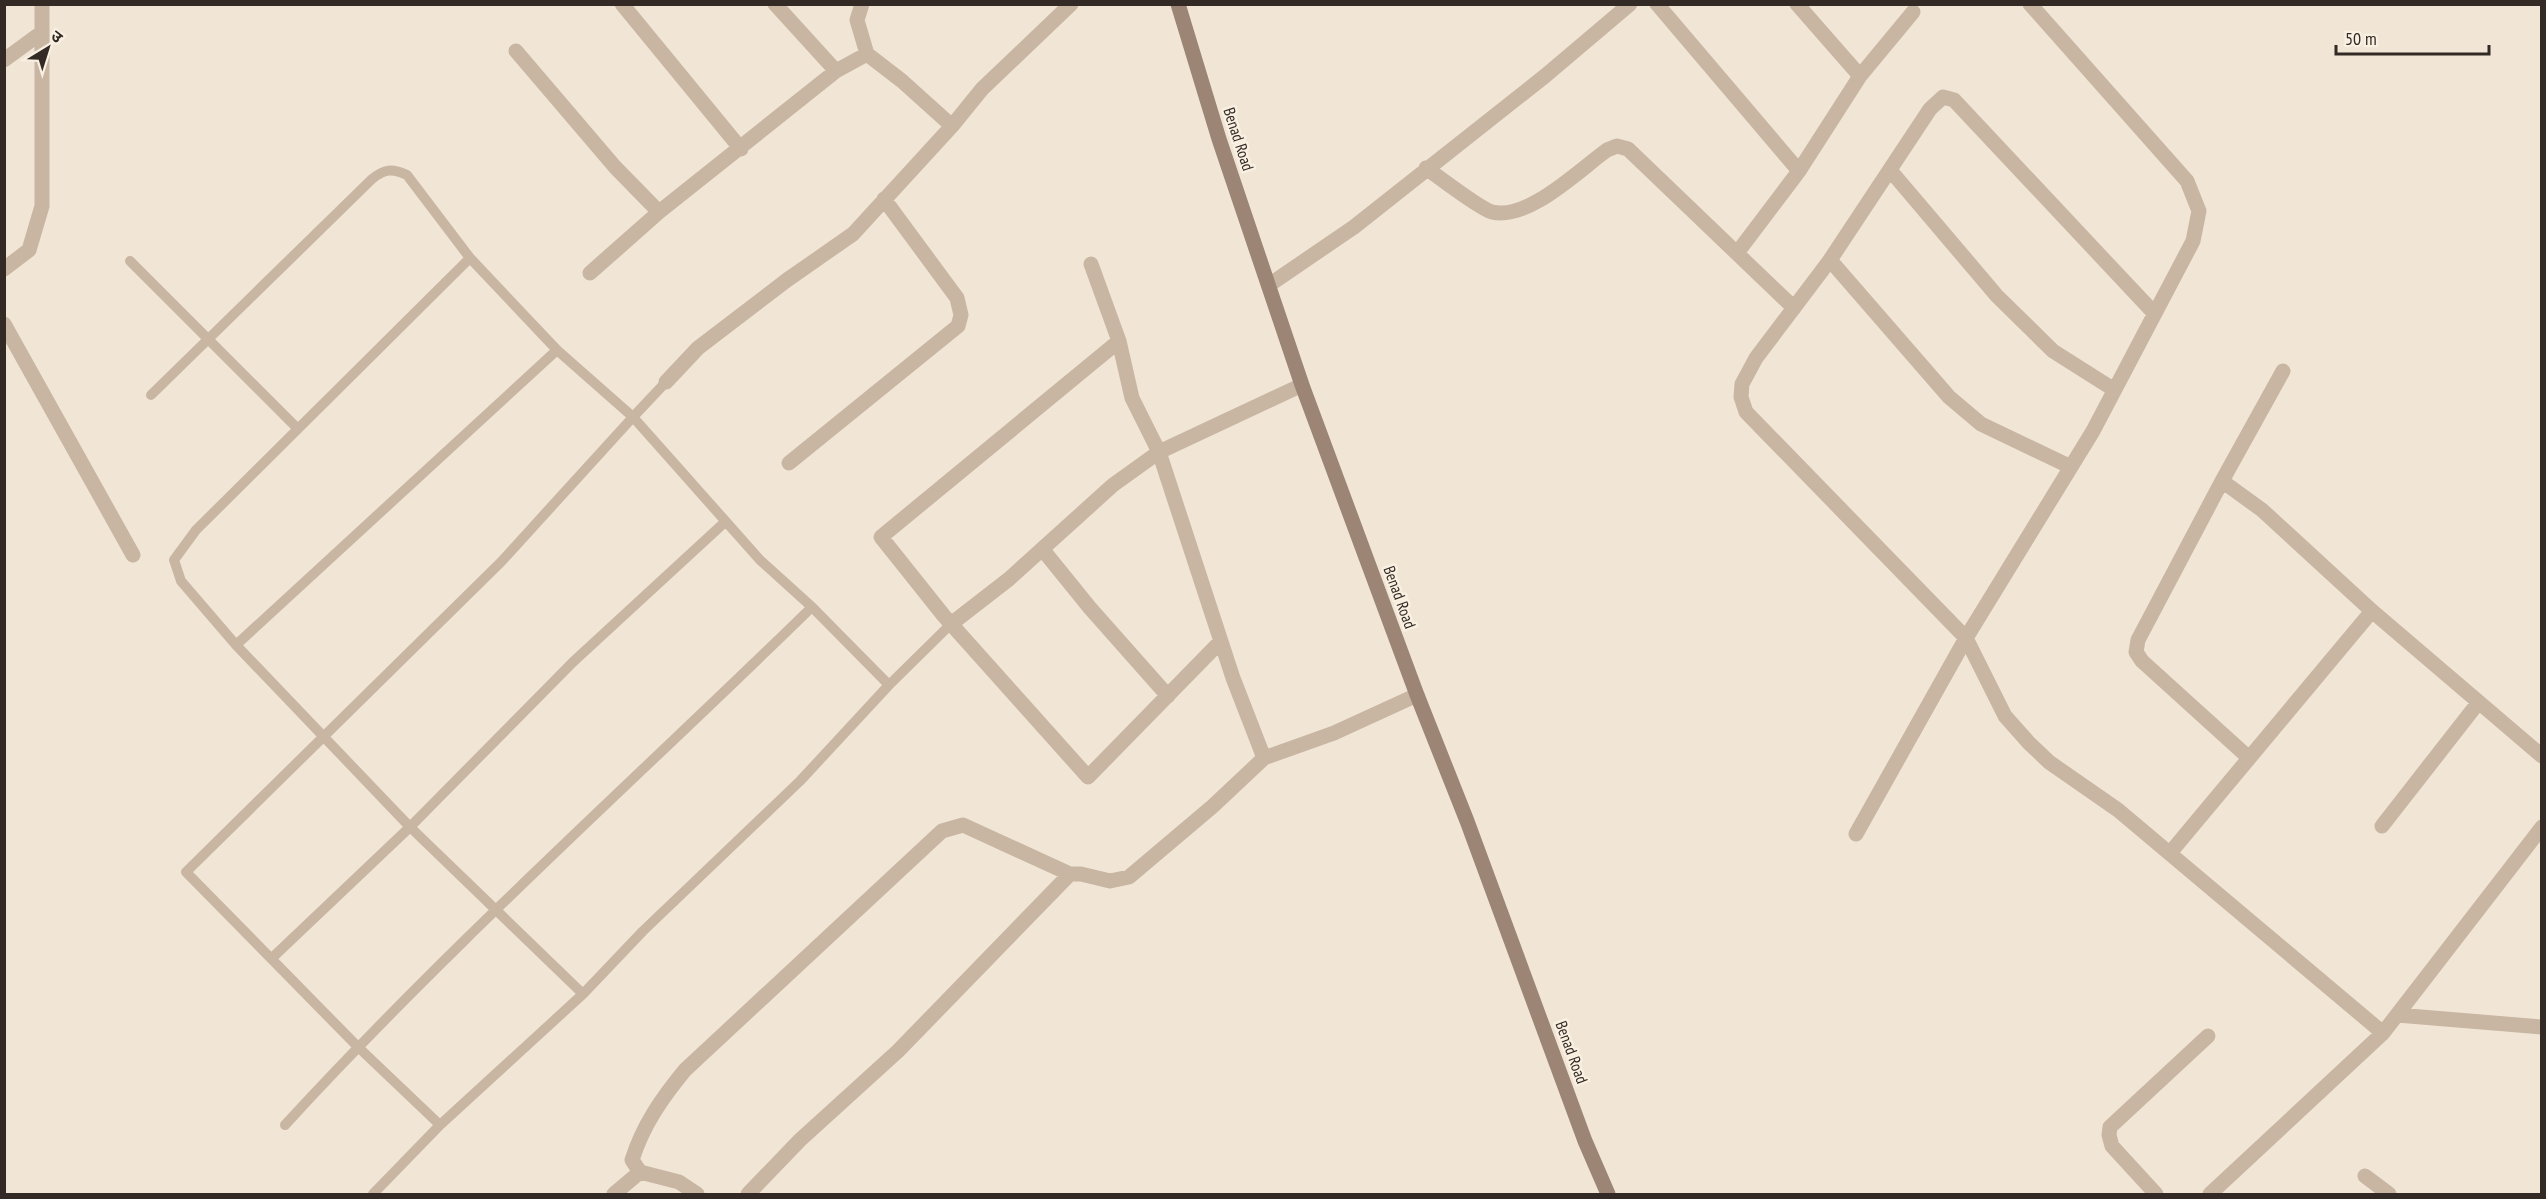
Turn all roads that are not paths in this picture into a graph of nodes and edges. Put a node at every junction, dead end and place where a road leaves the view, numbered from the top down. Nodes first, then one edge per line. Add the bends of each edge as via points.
1 (42, 4) edge
2 (622, 4) edge
3 (775, 4) edge
4 (862, 4) edge
5 (1071, 4) edge
6 (1178, 4) edge
7 (1630, 4) edge
8 (1657, 4) edge
9 (1797, 4) edge
10 (2030, 4) edge
11 (1913, 12) dead end
12 (41, 33) junction
13 (516, 51) dead end
14 (867, 54) junction
15 (4, 60) edge
16 (836, 71) junction
17 (1860, 76) junction
18 (952, 126) junction
19 (741, 148) junction
20 (1426, 168) junction
21 (1890, 170) junction
22 (1799, 171) junction
23 (884, 199) junction
24 (659, 212) junction
25 (1737, 253) junction
26 (470, 258) junction
27 (1830, 260) junction
28 (130, 261) dead end
29 (1091, 264) dead end
30 (4, 269) edge
31 (590, 273) dead end
32 (1269, 285) junction
33 (1794, 308) junction
34 (2154, 312) junction
35 (4, 324) edge
36 (208, 338) junction
37 (1119, 341) junction
38 (557, 350) junction
39 (2283, 371) dead end
40 (666, 382) joint
41 (1302, 385) junction
42 (2113, 389) junction
43 (151, 395) dead end
44 (633, 417) junction
45 (298, 429) junction
46 (1159, 452) junction
47 (789, 463) dead end
48 (2071, 466) junction
49 (2222, 481) junction
50 (725, 522) junction
51 (1043, 549) junction
52 (133, 555) dead end
53 (812, 608) junction
54 (2372, 611) junction
55 (951, 624) junction
56 (1966, 638) junction
57 (1221, 642) junction
58 (236, 645) junction
59 (889, 685) junction
60 (1417, 694) junction
61 (1168, 696) junction
62 (2478, 703) junction
63 (325, 735) junction
64 (2541, 756) edge
65 (1264, 758) junction
66 (2250, 758) junction
67 (2382, 826) dead end
68 (410, 827) junction
69 (2541, 827) edge
70 (1856, 834) dead end
71 (2170, 854) junction
72 (1070, 874) junction
73 (497, 910) junction
74 (272, 958) junction
75 (583, 994) junction
76 (2397, 1015) junction
77 (2541, 1027) edge
78 (2383, 1033) junction
79 (2208, 1036) dead end
80 (357, 1046) junction
81 (285, 1125) dead end
82 (440, 1125) junction
83 (640, 1172) junction
84 (2366, 1176) dead end
85 (373, 1194) edge
86 (614, 1194) edge
87 (697, 1194) edge
88 (748, 1194) edge
89 (1608, 1194) edge
90 (2156, 1194) edge
91 (2210, 1194) edge
92 (2389, 1194) edge

1 - 12 street
2 - 19 street
3 - 16 street
4 - 14 street via 856,20
5 - 18 street via 982,89
6 - 32 main road, Benad Road
7 - 20 street
8 - 22 street
9 - 17 street
10 - 34 street via 2187,181 2199,211 2193,241
11 - 17 street
12 - 15 street
12 - 30 street via 42,206 29,250
13 - 24 street via 615,167
14 - 16 street
14 - 18 street
16 - 19 street
17 - 22 street
18 - 23 street
19 - 24 street
20 - 25 street via 1491,212 1512,212 1535,203 1607,150 1617,146 1628,149
20 - 32 street via 1354,227
21 - 27 street
21 - 34 street via 1935,102 1943,97 1954,100
21 - 42 street via 1997,296 2037,336 2053,351
22 - 25 street
23 - 40 street via 853,234 698,348
23 - 47 street via 957,298 961,315 958,326
24 - 31 street
25 - 33 street
26 - 36 lane via 407,176 383,170
26 - 38 lane
26 - 45 lane
27 - 33 street
27 - 48 street via 1949,397 1981,424
28 - 36 lane
29 - 37 street
32 - 41 main road, Benad Road
33 - 56 street via 1756,358 1742,384 1746,412
34 - 42 street
35 - 52 street
36 - 43 lane
36 - 45 lane
37 - 46 street via 1132,398
37 - 55 street via 881,537
38 - 44 lane
38 - 58 lane
39 - 49 street
40 - 44 lane
41 - 46 street
41 - 60 main road, Benad Road
42 - 48 street
44 - 50 lane
44 - 63 lane via 501,562
45 - 58 lane via 196,530 174,560 181,581
46 - 51 street via 1113,485
46 - 57 street
48 - 56 street
49 - 54 street via 2262,510
49 - 66 street via 2136,652
50 - 53 lane
50 - 68 lane via 573,662
51 - 55 street
51 - 61 street
53 - 59 lane
53 - 73 lane
54 - 62 street
54 - 66 street
55 - 59 lane
55 - 61 street via 1088,777
56 - 70 street
56 - 71 street via 2005,716 2029,743
57 - 61 street
57 - 65 street
58 - 63 lane
59 - 75 lane via 800,781 651,923
60 - 65 street via 1334,733
60 - 89 main road, Benad Road
62 - 64 street
62 - 67 street
63 - 68 lane
63 - 74 lane via 186,872
65 - 72 street via 1129,877 1110,881
66 - 71 street
68 - 73 lane
68 - 74 lane
69 - 76 street
71 - 78 street
72 - 83 street via 963,825 942,831 685,1070 660,1101 638,1140 632,1160
72 - 88 street via 898,1051 800,1140
73 - 75 lane
73 - 80 lane
74 - 80 lane
75 - 82 lane
76 - 77 street
76 - 78 street
78 - 91 street
79 - 90 street via 2110,1127 2112,1146
80 - 81 lane
80 - 82 lane
82 - 85 lane
83 - 86 street
83 - 87 street via 679,1182
84 - 92 street

